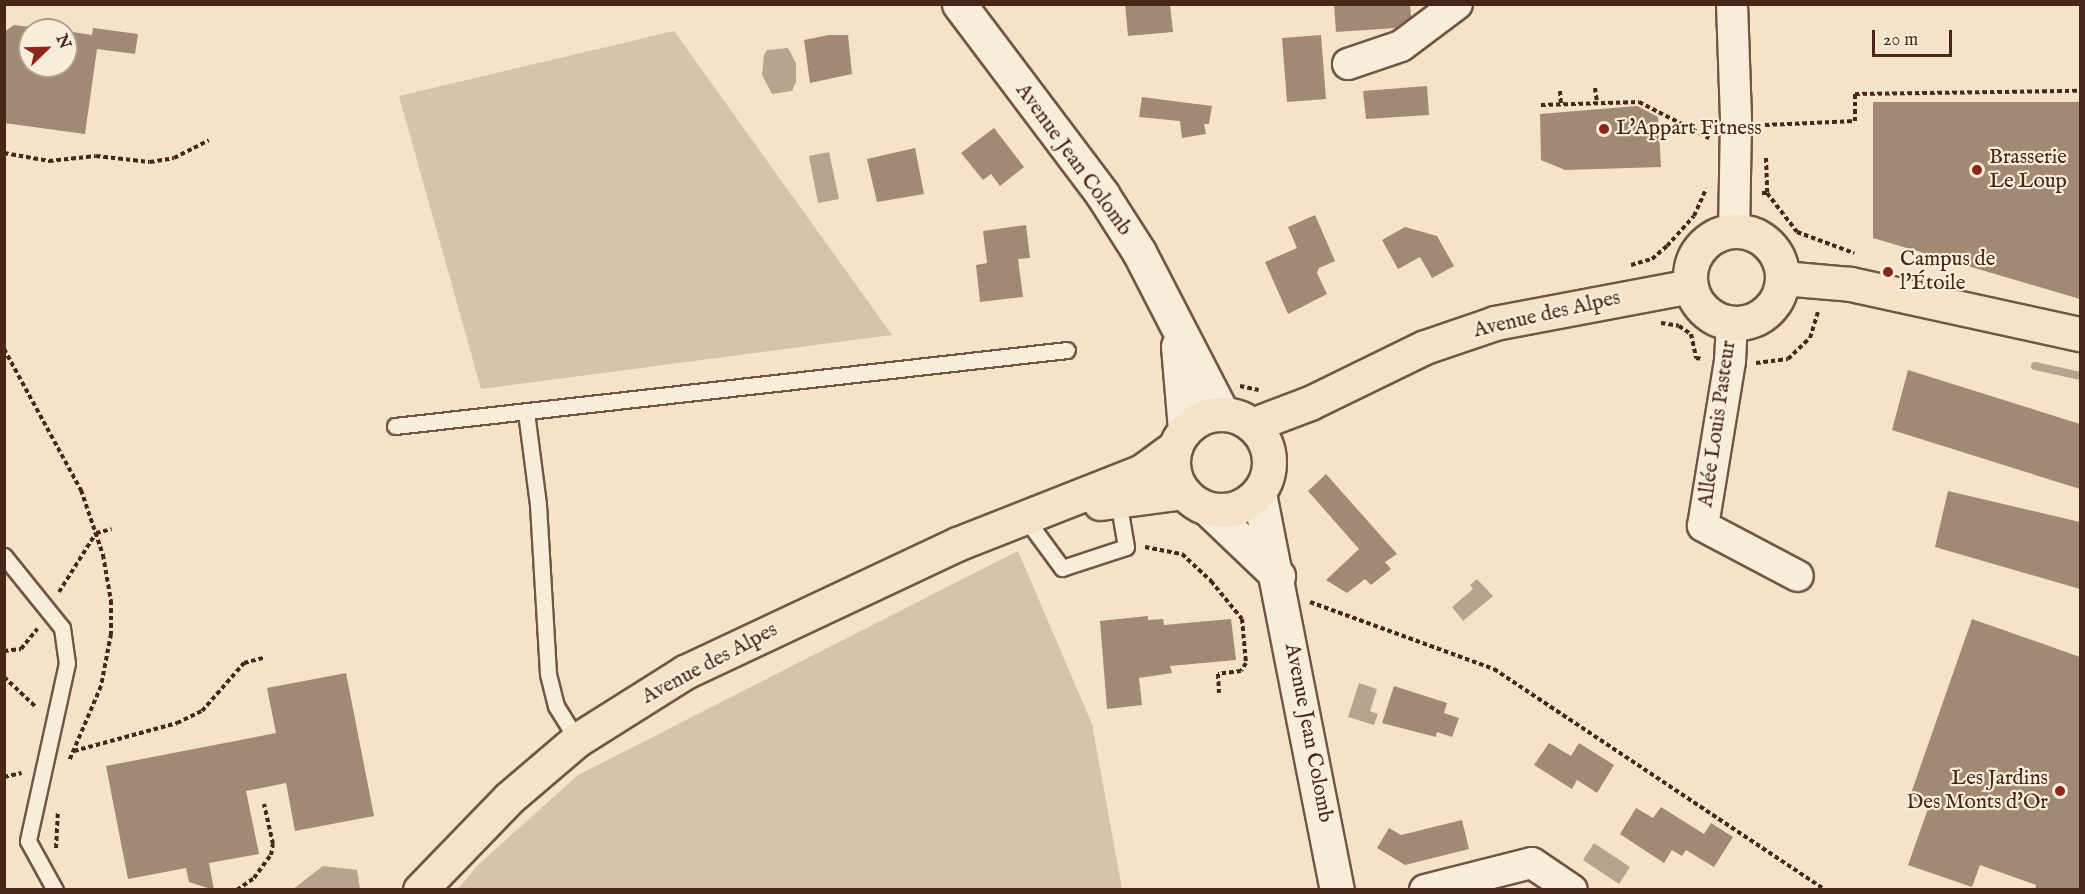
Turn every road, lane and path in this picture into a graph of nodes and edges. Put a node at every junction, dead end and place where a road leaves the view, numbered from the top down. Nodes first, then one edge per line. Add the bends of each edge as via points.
1 (959, 4) edge
2 (1457, 4) edge
3 (1732, 4) edge
4 (1348, 64) dead end
5 (1595, 88) dead end
6 (1560, 90) dead end
7 (2080, 92) edge
8 (1597, 104) junction
9 (1541, 105) dead end
10 (1561, 105) junction
11 (1765, 125) dead end
12 (1710, 139) dead end
13 (209, 140) dead end
14 (4, 153) edge
15 (1734, 231) junction
16 (1782, 278) junction
17 (1691, 286) junction
18 (1175, 323) junction
19 (1732, 323) junction
20 (2080, 334) edge
21 (1067, 350) dead end
22 (526, 412) junction
23 (1222, 413) junction
24 (395, 426) dead end
25 (1260, 437) junction
26 (1180, 438) junction
27 (1259, 493) junction
28 (1118, 500) junction
29 (1196, 500) junction
30 (1037, 515) junction
31 (1126, 547) junction
32 (4, 556) edge
33 (1798, 576) dead end
34 (1279, 584) junction
35 (263, 658) dead end
36 (4, 677) edge
37 (1219, 693) dead end
38 (54, 724) junction
39 (577, 740) junction
40 (74, 752) dead end
41 (264, 804) dead end
42 (55, 890) edge
43 (237, 890) edge
44 (420, 890) edge
45 (1337, 890) edge
46 (1425, 890) edge
47 (1572, 890) edge
48 (1826, 890) edge

1 - 18 street, Avenue Jean Colomb via 1102,194 1139,252
2 - 4 street via 1401,46
3 - 15 street
5 - 8 path
6 - 10 path
7 - 11 path via 1855,94 1855,121
8 - 10 path
8 - 12 path via 1639,102
9 - 10 path
13 - 14 path via 174,158 150,162 96,156 49,161
15 - 16 main road via 1762,239 1773,250
15 - 17 main road via 1705,243 1690,270
16 - 19 main road via 1778,296 1767,311
16 - 20 main road via 1850,284
17 - 19 main road via 1710,315
17 - 25 main road, Avenue des Alpes via 1495,323 1425,347 1310,403
18 - 23 street, Avenue Jean Colomb
18 - 26 street, Avenue Jean Colomb
19 - 33 street, Allée Louis Pasteur via 1730,361 1703,526
21 - 22 lane
22 - 24 lane
22 - 39 lane via 538,505 548,674 556,706
23 - 25 main road
23 - 26 main road via 1202,418
25 - 27 main road via 1270,465
26 - 29 main road via 1175,478
26 - 30 main road, Avenue des Alpes via 1142,471
27 - 29 main road via 1236,508
27 - 34 street, Avenue Jean Colomb
28 - 29 main road, Avenue des Alpes
28 - 30 main road, Avenue des Alpes
28 - 31 lane
29 - 34 street
30 - 31 lane via 1062,568
30 - 39 main road, Avenue des Alpes via 957,544 685,672
31 - 37 path via 1156,547 1182,554 1242,619 1246,663 1241,670 1218,674
32 - 38 lane via 62,628 67,663
34 - 45 street, Avenue Jean Colomb
34 - 48 path via 1494,669
35 - 40 path via 244,663 202,711 177,723
36 - 38 path
38 - 42 lane via 28,841
39 - 44 main road, Avenue des Alpes via 509,798
41 - 43 path via 272,855 254,878
46 - 47 street via 1532,863

